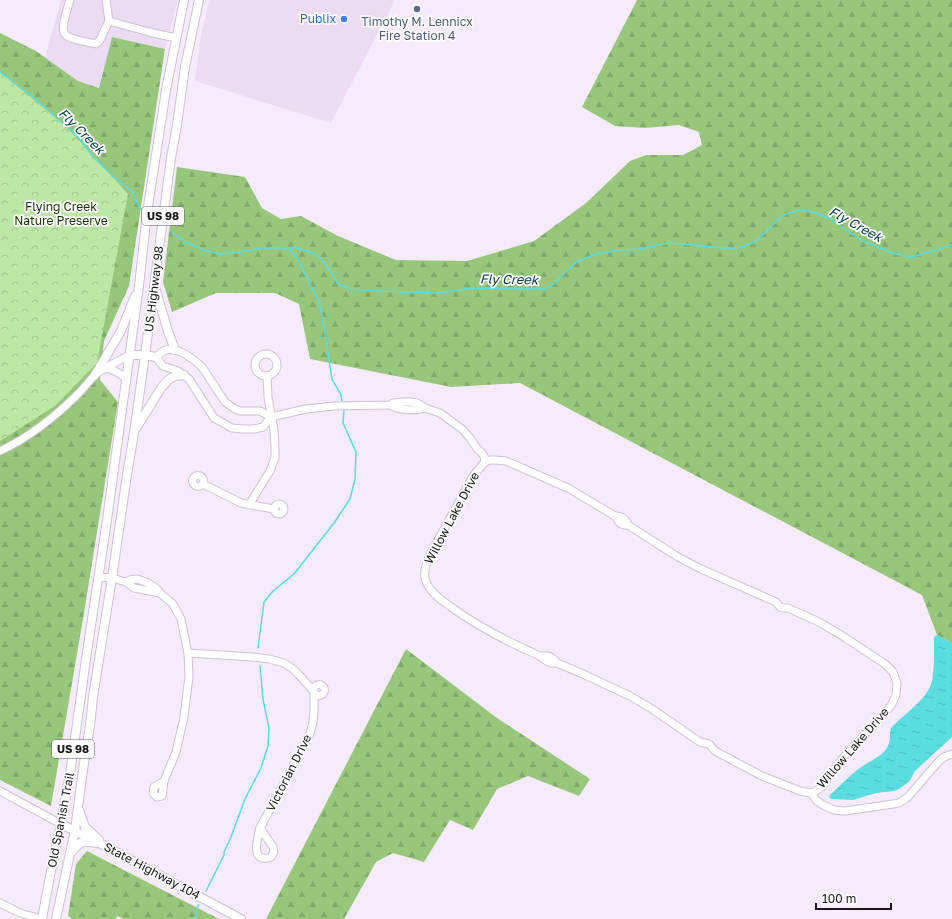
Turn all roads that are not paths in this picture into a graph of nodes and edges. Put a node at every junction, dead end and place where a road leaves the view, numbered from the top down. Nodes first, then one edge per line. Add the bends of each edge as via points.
1 (70, 0) edge
2 (106, 0) edge
3 (184, 0) edge
4 (199, 2) edge
5 (109, 21) junction
6 (176, 38) junction
7 (171, 64) junction
8 (185, 67) junction
9 (154, 285) junction
10 (139, 286) junction
11 (175, 350) junction
12 (130, 355) junction
13 (145, 355) junction
14 (156, 357) junction
15 (106, 368) junction
16 (184, 374) junction
17 (95, 376) junction
18 (267, 376) dead end
19 (126, 379) junction
20 (271, 417) junction
21 (134, 433) junction
22 (0, 451) edge
23 (485, 462) junction
24 (203, 484) dead end
25 (249, 505) junction
26 (274, 509) dead end
27 (98, 577) junction
28 (112, 578) junction
29 (188, 653) junction
30 (952, 754) edge
31 (164, 781) dead end
32 (818, 789) junction
33 (0, 791) edge
34 (811, 793) junction
35 (78, 807) junction
36 (828, 808) junction
37 (61, 824) junction
38 (260, 828) dead end
39 (75, 830) junction
40 (105, 846) junction
41 (69, 855) junction
42 (0, 903) edge
43 (30, 918) edge
44 (41, 919) edge
45 (56, 919) edge
46 (241, 919) edge

1 - 5 street via 63,29 69,37 96,44
2 - 5 street
3 - 6 main road, US Highway 98 / US 98
4 - 8 main road, US Highway 98 / US 98
5 - 6 street
6 - 7 main road, US Highway 98 / US 98
7 - 8 main road
7 - 10 main road, US Highway 98 / US 98 via 148,205
8 - 9 main road, US Highway 98 / US 98 via 170,158
9 - 11 main road
9 - 13 main road, US Highway 98 / US 98
10 - 12 main road, US Highway 98 / US 98
10 - 17 main road via 120,331
11 - 14 street via 164,350
11 - 20 street via 184,353 202,367 230,406 240,411 260,411
12 - 13 main road
12 - 15 street
12 - 19 main road, US Highway 98 / US 98
13 - 14 main road
13 - 21 main road, US Highway 98 / US 98
14 - 16 street via 163,366
15 - 17 street
15 - 19 street via 113,369
16 - 20 street via 214,418 223,424 232,428 254,429 263,427
16 - 21 main road via 168,380
17 - 22 street via 37,430
18 - 20 street
19 - 27 main road, US Highway 98 / US 98
20 - 23 street via 334,406 417,403 440,413 462,429 482,452
20 - 25 street via 275,458
21 - 28 main road, US Highway 98 / US 98
23 - 32 street, Willow Lake Drive via 506,462 568,488 615,516 624,518 628,525 661,547 701,569 776,602 780,607 819,622 885,664 893,672 897,683 896,695 891,706
23 - 34 street, Willow Lake Drive via 473,476 426,564 426,583 433,592 466,618 488,631 540,656 551,657 557,663 630,696 700,742 708,744 714,751 762,776
24 - 25 street
25 - 26 street
27 - 28 street
27 - 37 main road, Old Spanish Trail / US 98
28 - 29 street via 126,582 134,588 160,593 173,604 181,619
28 - 35 main road, Old Spanish Trail / US 98
29 - 31 street via 189,676 184,717 176,752
29 - 38 street, Victorian Drive via 253,657 284,663 314,692 310,734
30 - 36 street via 939,761 899,803 844,811
32 - 34 street, Willow Lake Drive
32 - 36 street
33 - 37 street
34 - 36 street via 817,801
35 - 39 main road, Old Spanish Trail / US 98
35 - 40 main road via 86,827
37 - 39 main road, State Highway 104
37 - 44 main road, Old Spanish Trail / US 98
39 - 40 main road, State Highway 104
39 - 41 main road, Old Spanish Trail / US 98
40 - 41 main road via 86,841 78,844
40 - 46 main road, State Highway 104
41 - 45 main road, Old Spanish Trail / US 98
42 - 43 street
43 - 44 street

